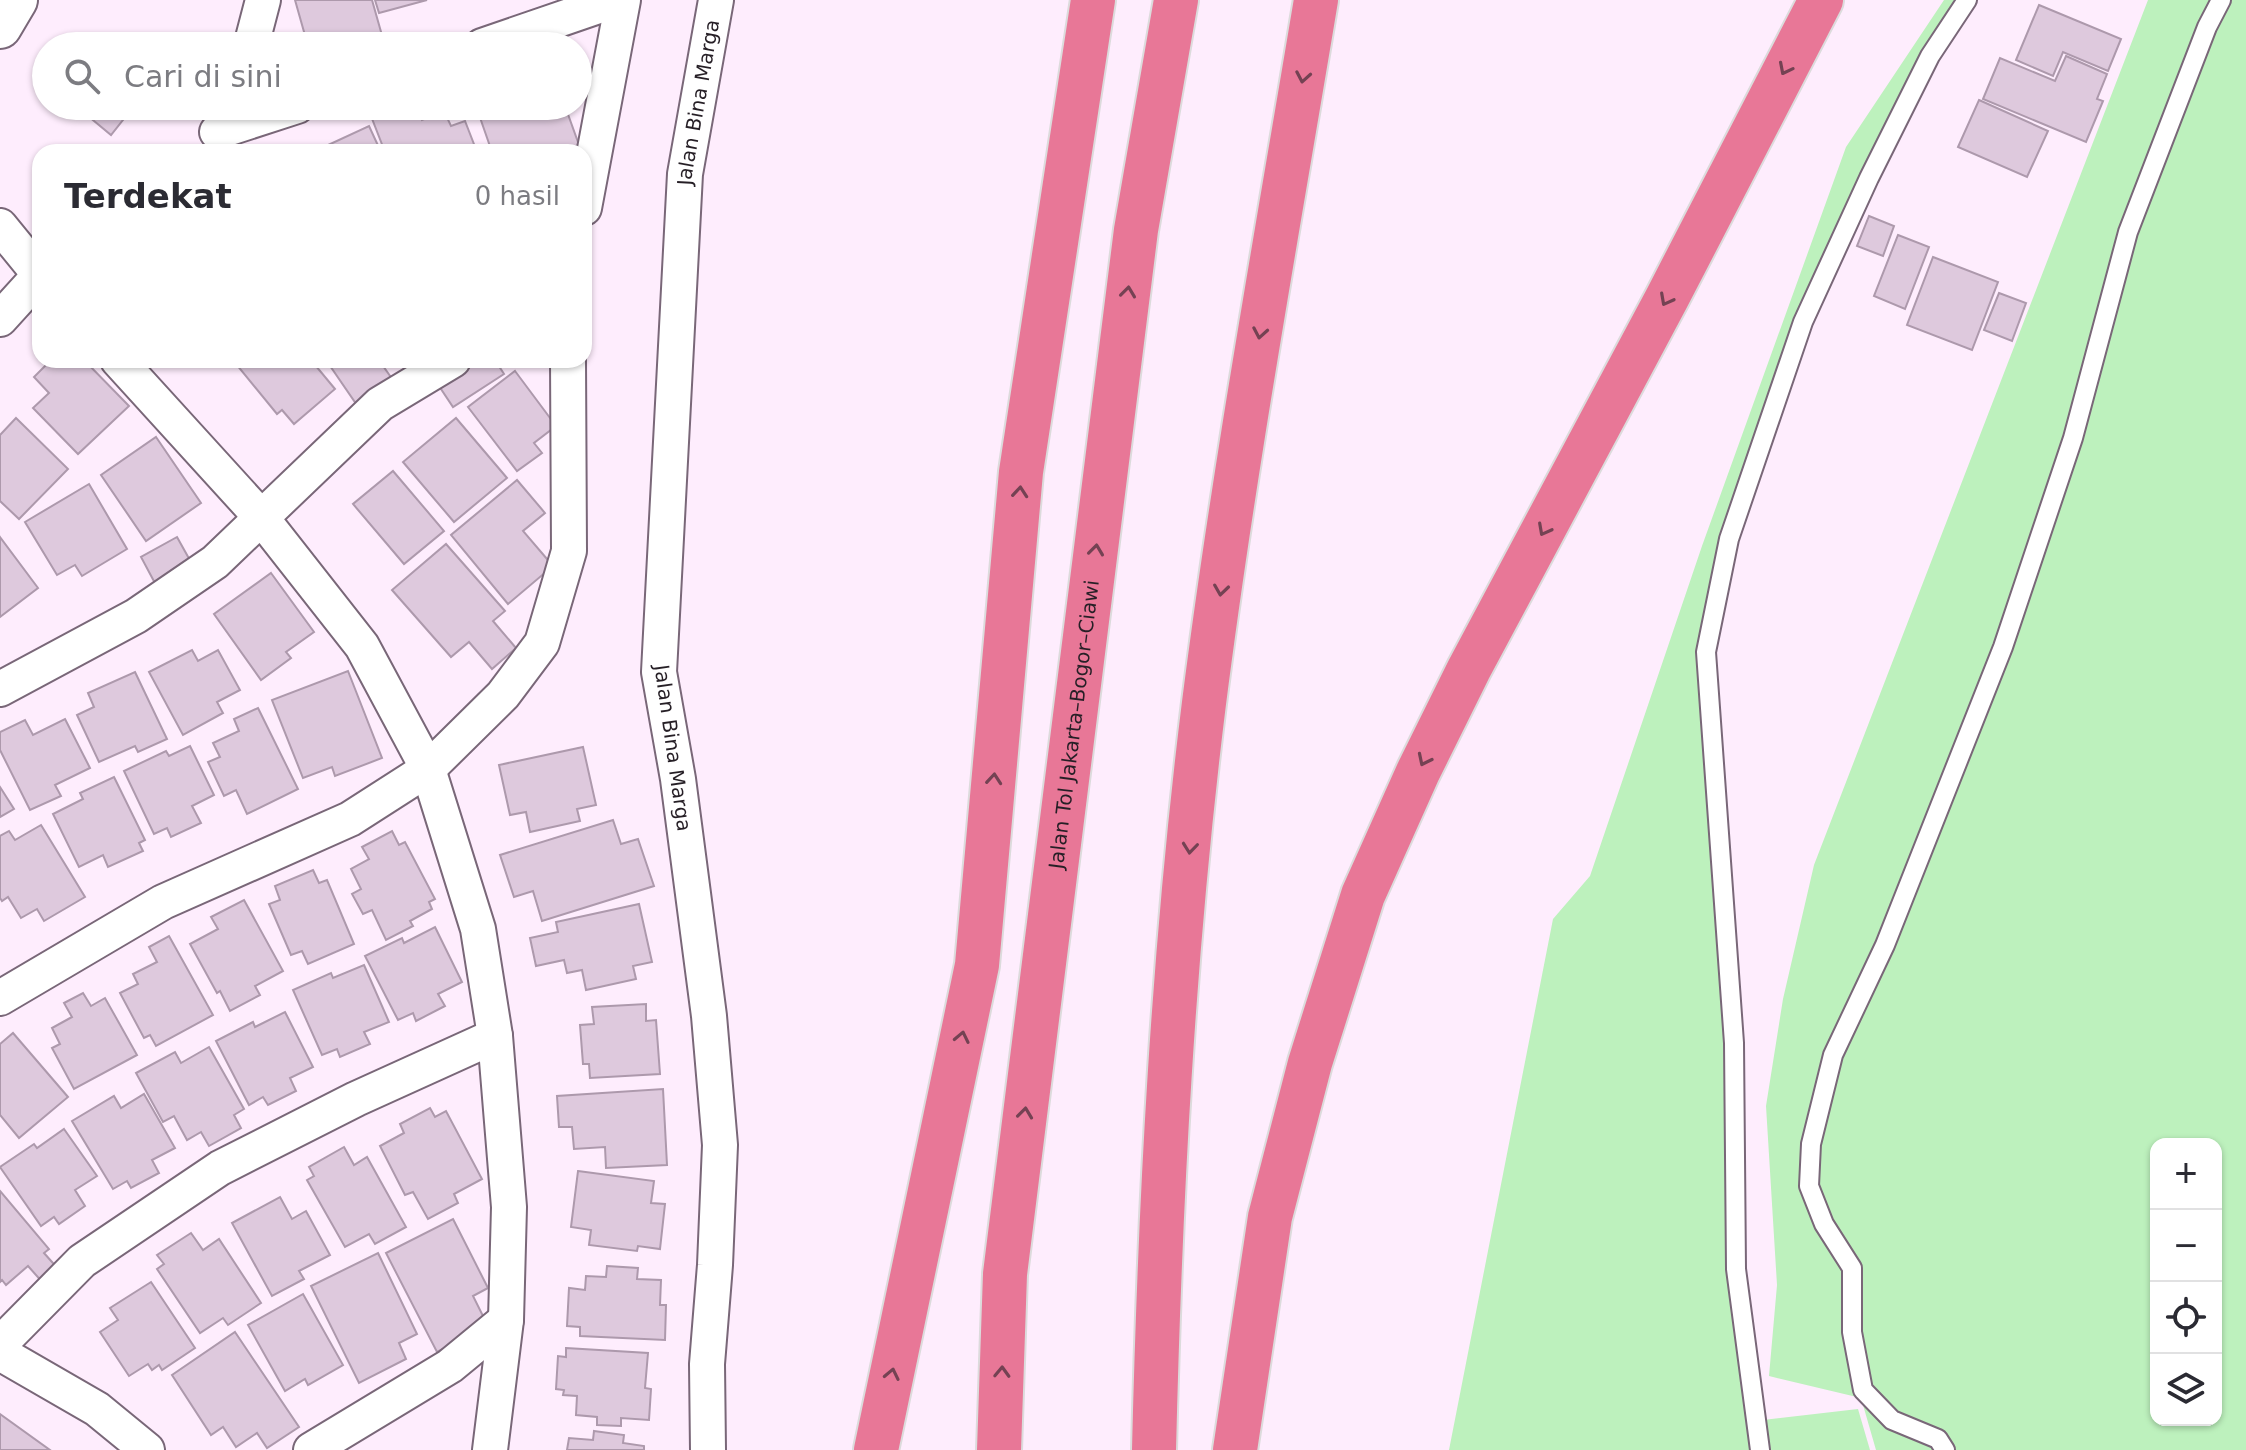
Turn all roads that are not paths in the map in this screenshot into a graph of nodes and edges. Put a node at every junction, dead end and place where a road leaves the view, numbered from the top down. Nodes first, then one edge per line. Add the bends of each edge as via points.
1 (16, 0) edge
2 (263, 0) edge
3 (616, 0) edge
4 (623, 0) edge
5 (716, 0) edge
6 (1093, 0) edge
7 (1176, 0) edge
8 (1316, 0) edge
9 (1821, 0) edge
10 (1967, 0) edge
11 (2221, 0) edge
12 (0, 27) edge
13 (255, 32) edge
14 (523, 32) edge
15 (249, 120) edge
16 (214, 130) edge
17 (592, 165) edge
18 (0, 226) edge
19 (32, 265) edge
20 (32, 284) edge
21 (0, 319) edge
22 (125, 368) edge
23 (440, 368) edge
24 (568, 368) edge
25 (260, 516) junction
26 (0, 689) edge
27 (428, 769) junction
28 (0, 998) edge
29 (495, 1036) junction
30 (506, 1320) junction
31 (0, 1344) edge
32 (0, 1353) edge
33 (147, 1450) edge
34 (311, 1450) edge
35 (490, 1450) edge
36 (708, 1450) edge
37 (876, 1450) edge
38 (999, 1450) edge
39 (1154, 1450) edge
40 (1235, 1450) edge
41 (1760, 1450) edge
42 (1945, 1450) edge

1 - 12 street
2 - 13 street
3 - 14 street
4 - 17 street
5 - 36 street, Jalan Bina Marga via 685,174 659,672 709,1016 720,1145 707,1364
37 -> 6 highway via 977,965 1021,472
38 -> 7 highway, Jalan Tol Jakarta–Bogor–Ciawi via 1005,1274 1136,230
8 -> 39 highway via 1204,704 1161,1225
9 -> 40 highway via 1469,669 1363,895 1310,1063 1270,1217
10 - 41 lane via 1923,69 1803,322 1729,539 1706,652 1734,1043 1736,1269
11 - 42 lane via 2128,232 2073,438 2003,647 1891,931 1833,1055 1811,1144 1809,1186 1824,1224 1852,1268 1852,1332 1863,1390 1892,1420 1938,1439
15 - 16 street
18 - 19 street
20 - 21 street
22 - 25 street
23 - 25 street via 380,404
24 - 27 street via 569,551 542,643 503,695
25 - 26 street via 215,562 136,616
25 - 27 street via 362,646
27 - 28 street via 350,819 163,902
27 - 29 street via 478,929
29 - 30 street via 509,1207
29 - 31 street via 220,1168 82,1261
30 - 34 street via 450,1366
30 - 35 street
32 - 33 street via 97,1409

